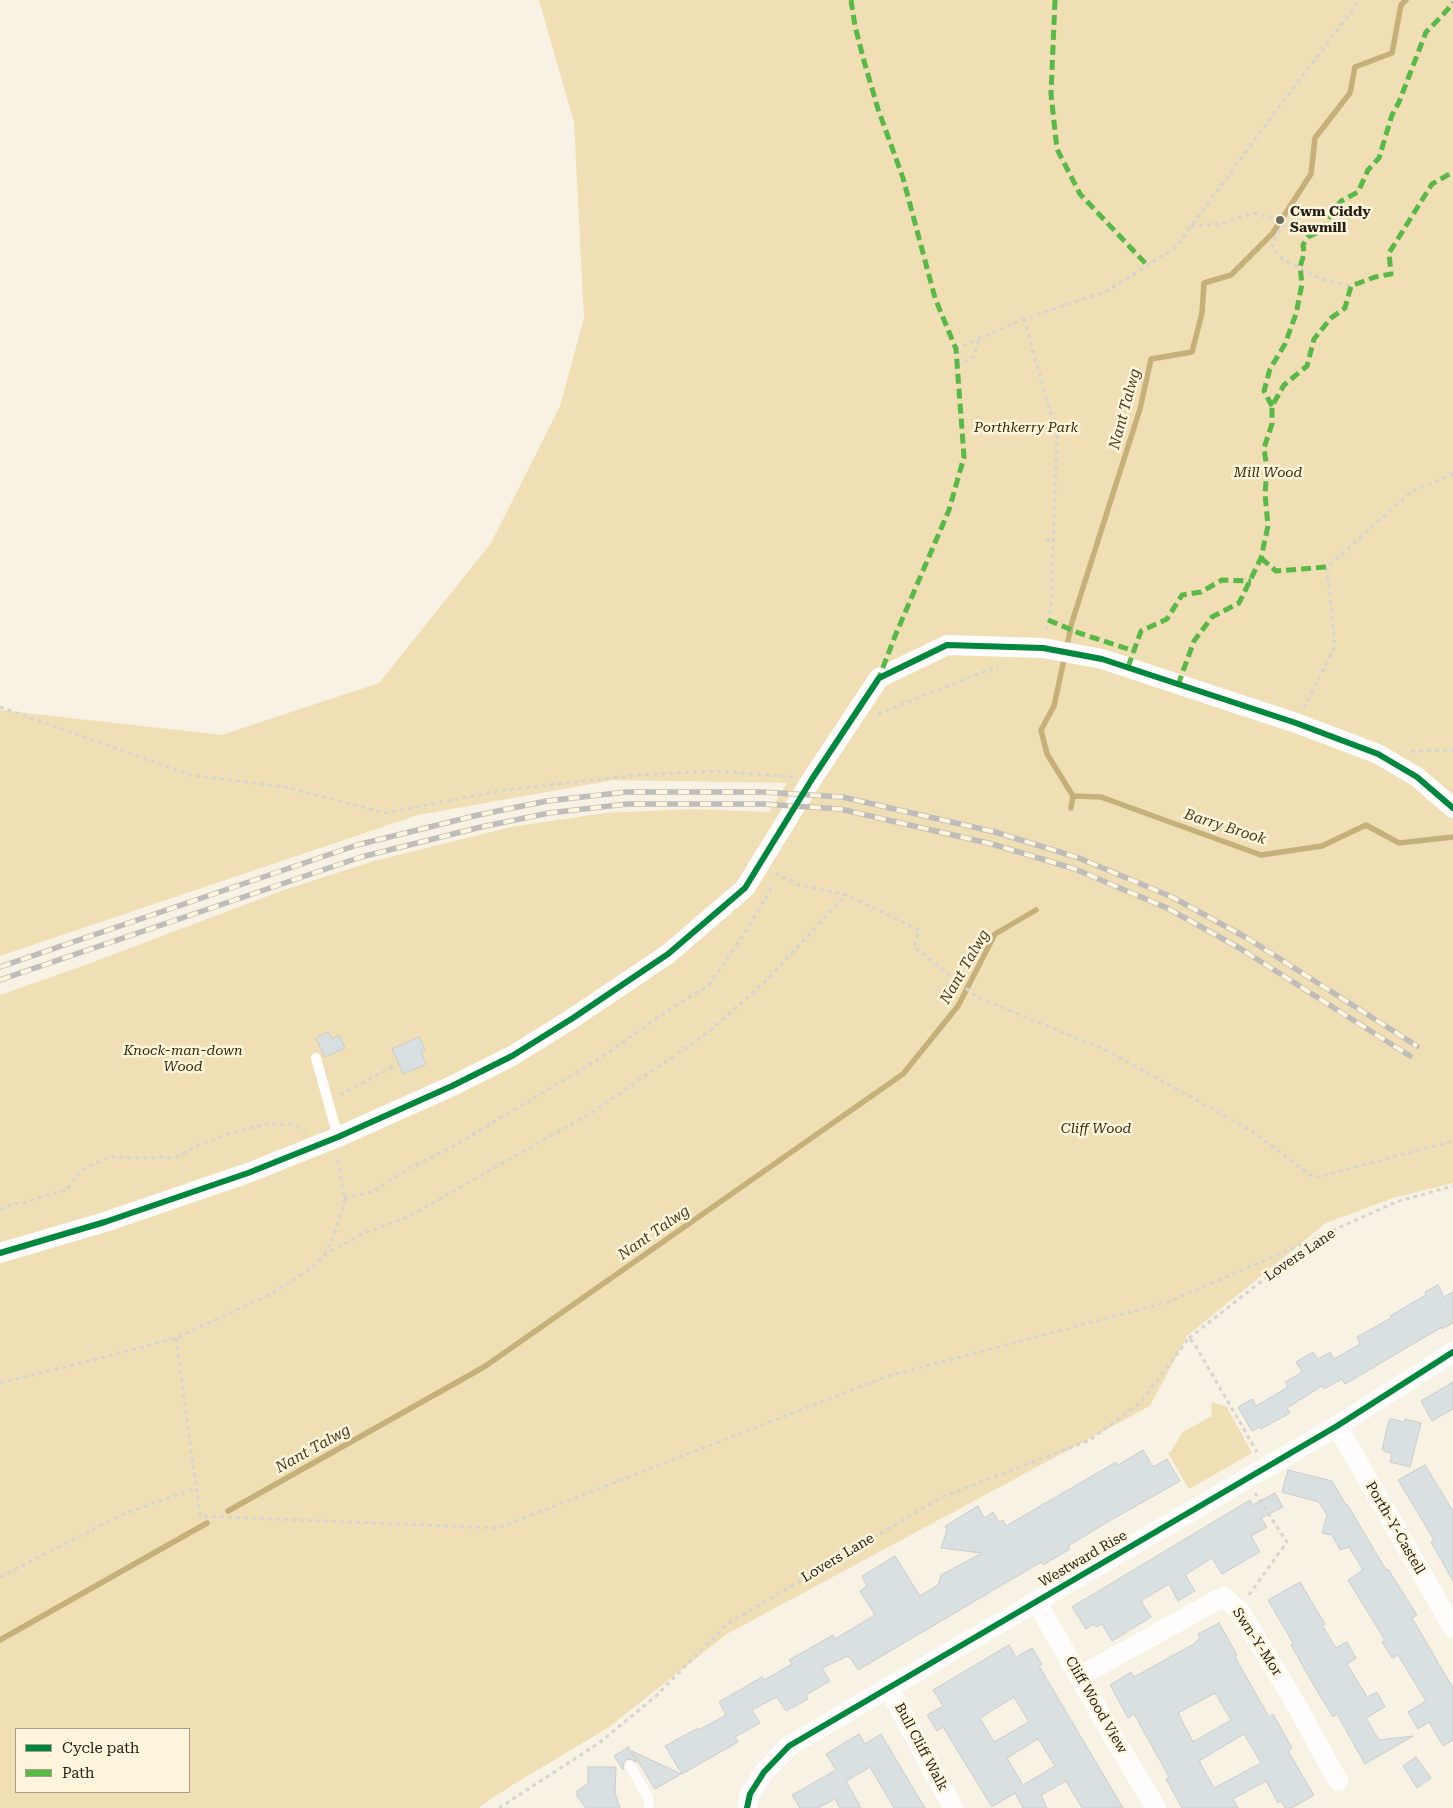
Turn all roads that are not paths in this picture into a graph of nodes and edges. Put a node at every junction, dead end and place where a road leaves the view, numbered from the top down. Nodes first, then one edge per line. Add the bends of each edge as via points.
1 (1453, 808) edge
2 (316, 1058) dead end
3 (338, 1137) junction
4 (0, 1254) edge
5 (1453, 1352) edge
6 (1337, 1426) junction
7 (1036, 1601) junction
8 (1453, 1628) edge
9 (1080, 1676) junction
10 (888, 1687) junction
11 (630, 1766) dead end
12 (1338, 1781) dead end
13 (649, 1808) edge
14 (747, 1808) edge
15 (953, 1808) edge
16 (1156, 1808) edge

1 - 3 street via 1417,777 1378,754 1296,723 1102,659 1048,649 947,645 880,678 812,779 745,888 668,954 512,1056
2 - 3 lane
3 - 4 street via 248,1173
5 - 6 street, Westward Rise
6 - 7 street, Westward Rise
6 - 8 street, Porth-Y-Castell
7 - 9 street, Cliff Wood View
7 - 10 street, Westward Rise
9 - 12 street, Swn-Y-Mor via 1223,1597 1239,1610
9 - 16 street, Cliff Wood View
10 - 14 street, Westward Rise via 789,1746 764,1772 750,1794
10 - 15 street, Bull Cliff Walk
11 - 13 lane via 648,1797

